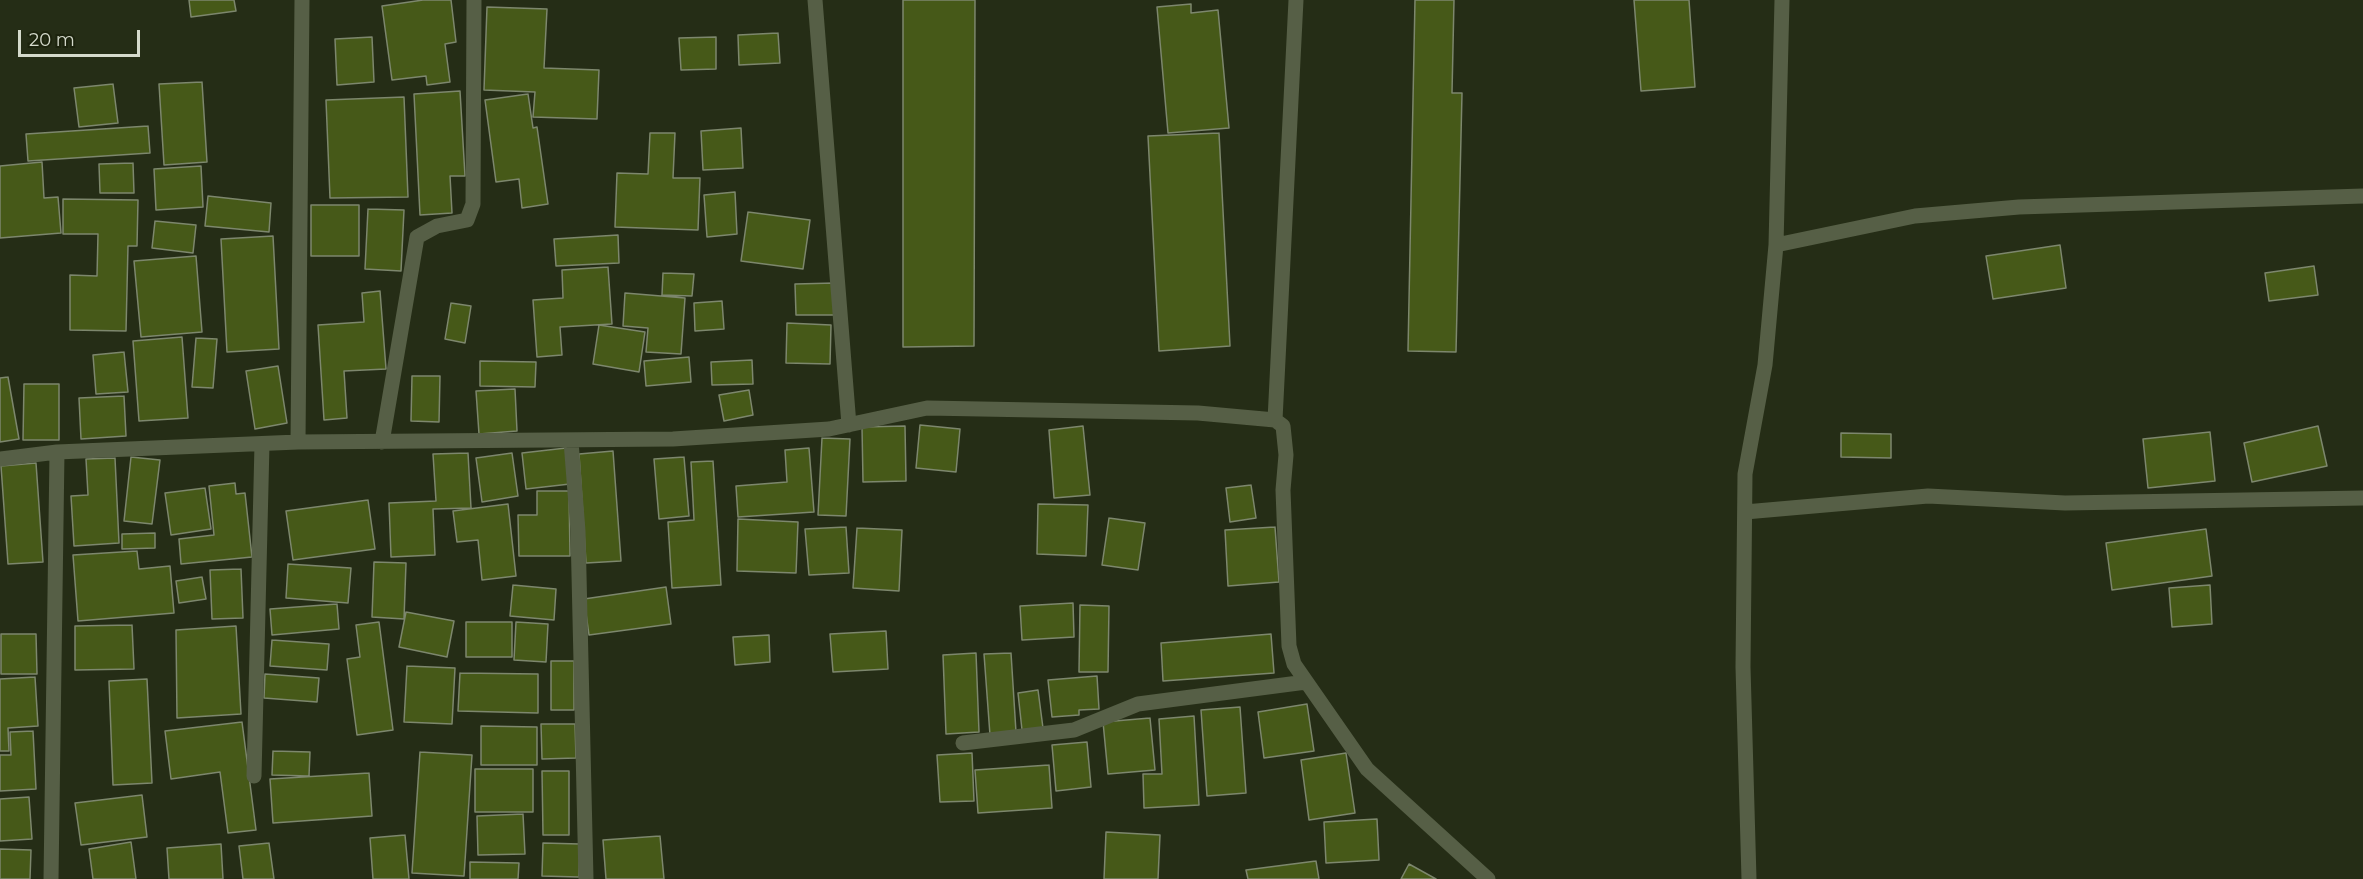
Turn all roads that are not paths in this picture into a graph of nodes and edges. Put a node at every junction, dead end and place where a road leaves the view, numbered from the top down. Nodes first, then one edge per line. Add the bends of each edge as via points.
1 (302, 0) edge
2 (474, 0) edge
3 (816, 0) edge
4 (1296, 0) edge
5 (1782, 0) edge
6 (2363, 196) edge
7 (1776, 245) junction
8 (1275, 420) junction
9 (849, 425) junction
10 (572, 441) junction
11 (298, 442) junction
12 (382, 442) junction
13 (262, 444) junction
14 (57, 452) junction
15 (0, 459) edge
16 (2363, 498) edge
17 (1745, 512) junction
18 (1306, 682) junction
19 (963, 743) dead end
20 (254, 776) dead end
21 (51, 879) edge
22 (586, 879) edge
23 (1488, 879) edge
24 (1749, 879) edge

1 - 11 street
2 - 12 street via 473,204 467,220 437,226 417,237
3 - 9 street
4 - 8 street
5 - 7 street
6 - 7 street via 2019,207 1915,216
7 - 17 street via 1765,365 1745,474
8 - 9 street via 1198,413 927,408
8 - 18 street via 1283,426 1286,455 1283,490 1288,646
9 - 10 street via 673,439
10 - 12 street
10 - 22 street via 578,531
11 - 12 street
11 - 13 street
13 - 14 street
13 - 20 street
14 - 15 street
14 - 21 street
16 - 17 street via 2065,503 1928,496
17 - 24 street via 1743,667
18 - 19 street via 1138,704 1074,730
18 - 23 street via 1367,769

